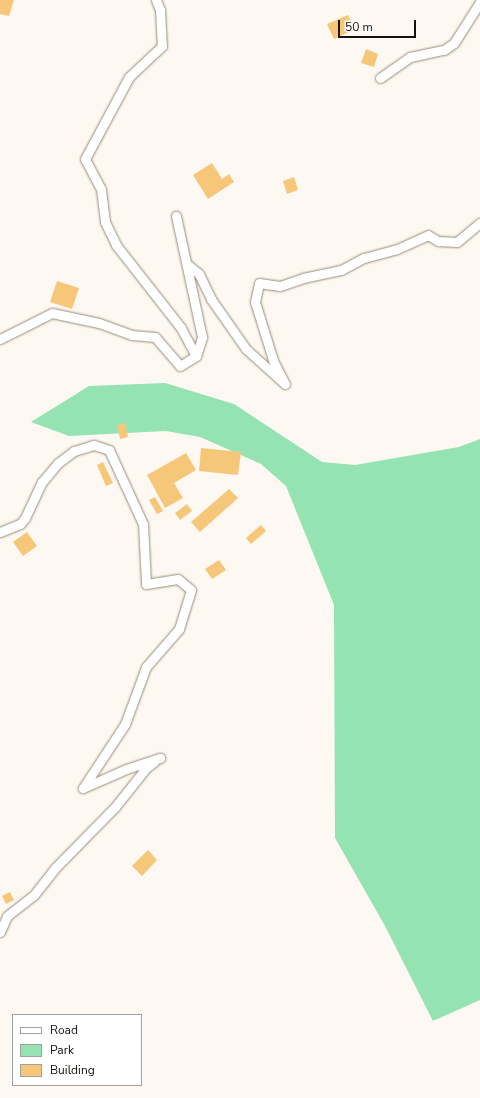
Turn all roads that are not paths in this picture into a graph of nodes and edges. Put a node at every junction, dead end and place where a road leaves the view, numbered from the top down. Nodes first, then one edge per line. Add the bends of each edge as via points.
1 (156, 0) edge
2 (480, 2) edge
3 (380, 78) dead end
4 (176, 216) dead end
5 (480, 223) edge
6 (188, 265) junction
7 (0, 339) edge
8 (196, 356) junction
9 (0, 532) edge
10 (0, 932) edge

1 - 8 street via 160,10 162,46 129,77 85,159 101,189 105,222 116,245 181,328
2 - 3 street via 454,43 444,50 410,56
4 - 6 street
5 - 6 street via 457,242 438,242 428,235 396,249 364,258 341,270 280,286 259,283 255,302 273,360 285,384 246,349 211,299 199,274
6 - 8 street via 202,338
7 - 8 street via 52,313 132,335 155,337 180,366
9 - 10 street via 20,524 42,482 58,463 74,451 94,445 109,450 143,524 146,584 178,579 190,590 178,629 146,667 125,724 84,788 126,768 160,758 146,768 115,807 56,868 34,895 7,916

